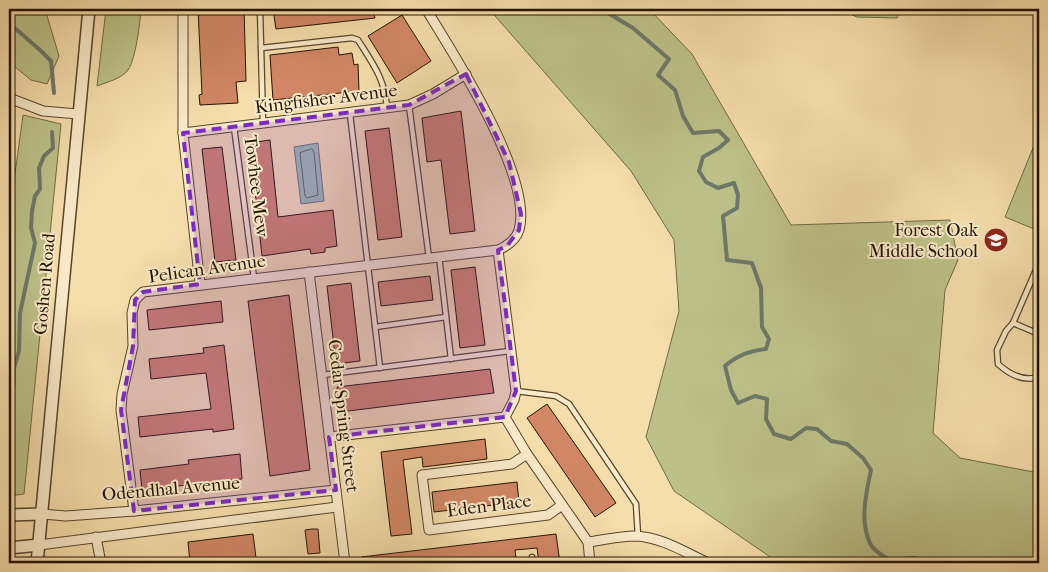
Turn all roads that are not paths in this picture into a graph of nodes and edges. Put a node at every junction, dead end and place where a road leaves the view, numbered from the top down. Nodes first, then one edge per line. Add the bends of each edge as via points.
1 (88, 9) edge
2 (183, 9) edge
3 (260, 9) edge
4 (426, 9) edge
5 (260, 48) junction
6 (466, 74) junction
7 (9, 98) edge
8 (409, 105) junction
9 (387, 109) junction
10 (78, 114) junction
11 (350, 114) junction
12 (263, 124) junction
13 (234, 127) junction
14 (183, 133) junction
15 (498, 250) junction
16 (439, 256) junction
17 (429, 258) junction
18 (1039, 263) edge
19 (368, 265) junction
20 (308, 272) junction
21 (254, 278) junction
22 (200, 284) junction
23 (446, 317) junction
24 (1013, 323) junction
25 (375, 327) junction
26 (1039, 334) edge
27 (511, 351) junction
28 (451, 359) junction
29 (380, 368) junction
30 (321, 375) junction
31 (1039, 377) edge
32 (516, 391) junction
33 (505, 417) junction
34 (329, 437) junction
35 (527, 454) junction
36 (336, 490) junction
37 (562, 504) junction
38 (338, 507) junction
39 (134, 511) junction
40 (42, 514) junction
41 (9, 515) edge
42 (638, 536) junction
43 (96, 537) junction
44 (588, 542) junction
45 (39, 545) junction
46 (9, 548) edge
47 (532, 557) dead end
48 (37, 563) edge
49 (100, 563) edge
50 (344, 563) edge
51 (532, 563) edge
52 (590, 563) edge
53 (708, 563) edge

1 - 10 street, Goshen Road
2 - 14 street
3 - 5 lane
4 - 6 street
5 - 9 lane via 358,40 381,78 386,90
5 - 12 lane
6 - 8 street, Kingfisher Avenue
6 - 15 street via 509,162 517,188 521,214 519,230 507,246
7 - 10 street via 43,111
8 - 9 street, Kingfisher Avenue
8 - 17 lane
9 - 11 street, Kingfisher Avenue
10 - 40 street, Goshen Road
11 - 12 street, Kingfisher Avenue
11 - 19 lane
12 - 13 street, Kingfisher Avenue
13 - 14 street, Kingfisher Avenue
13 - 21 lane, Towhee Mew
14 - 22 street
15 - 16 street, Pelican Avenue
15 - 27 street
16 - 17 street, Pelican Avenue
16 - 23 lane
17 - 19 street, Pelican Avenue
18 - 24 lane
19 - 20 street, Pelican Avenue
19 - 25 lane
20 - 21 street, Pelican Avenue
20 - 30 street, Cedar Spring Street
21 - 22 street, Pelican Avenue
22 - 39 street, Pelican Avenue via 143,292 134,306 133,346 121,410
23 - 25 lane
23 - 28 lane
24 - 26 lane
24 - 31 lane via 997,350 998,364 1010,374 1030,380
25 - 29 lane
27 - 28 lane
27 - 32 street
28 - 29 lane
29 - 30 lane
30 - 34 street, Cedar Spring Street
32 - 33 street
32 - 42 lane via 556,396 569,404 636,504
33 - 34 street
33 - 35 street
34 - 36 street, Cedar Spring Street
35 - 37 street
35 - 37 street, Eden Place via 512,464 422,475 429,530 548,516
36 - 38 street, Cedar Spring Street
36 - 39 street, Odendhal Avenue
37 - 44 street
38 - 43 street, Odendhal Avenue
38 - 50 street, Cedar Spring Street
39 - 40 street, Odendhal Avenue via 66,516
40 - 41 street, Odendhal Avenue
40 - 45 street, Goshen Road
42 - 44 street
42 - 53 street via 662,542
43 - 45 street, Odendhal Avenue
43 - 49 street
44 - 52 street
45 - 46 street
45 - 48 street, Goshen Road
47 - 51 lane

